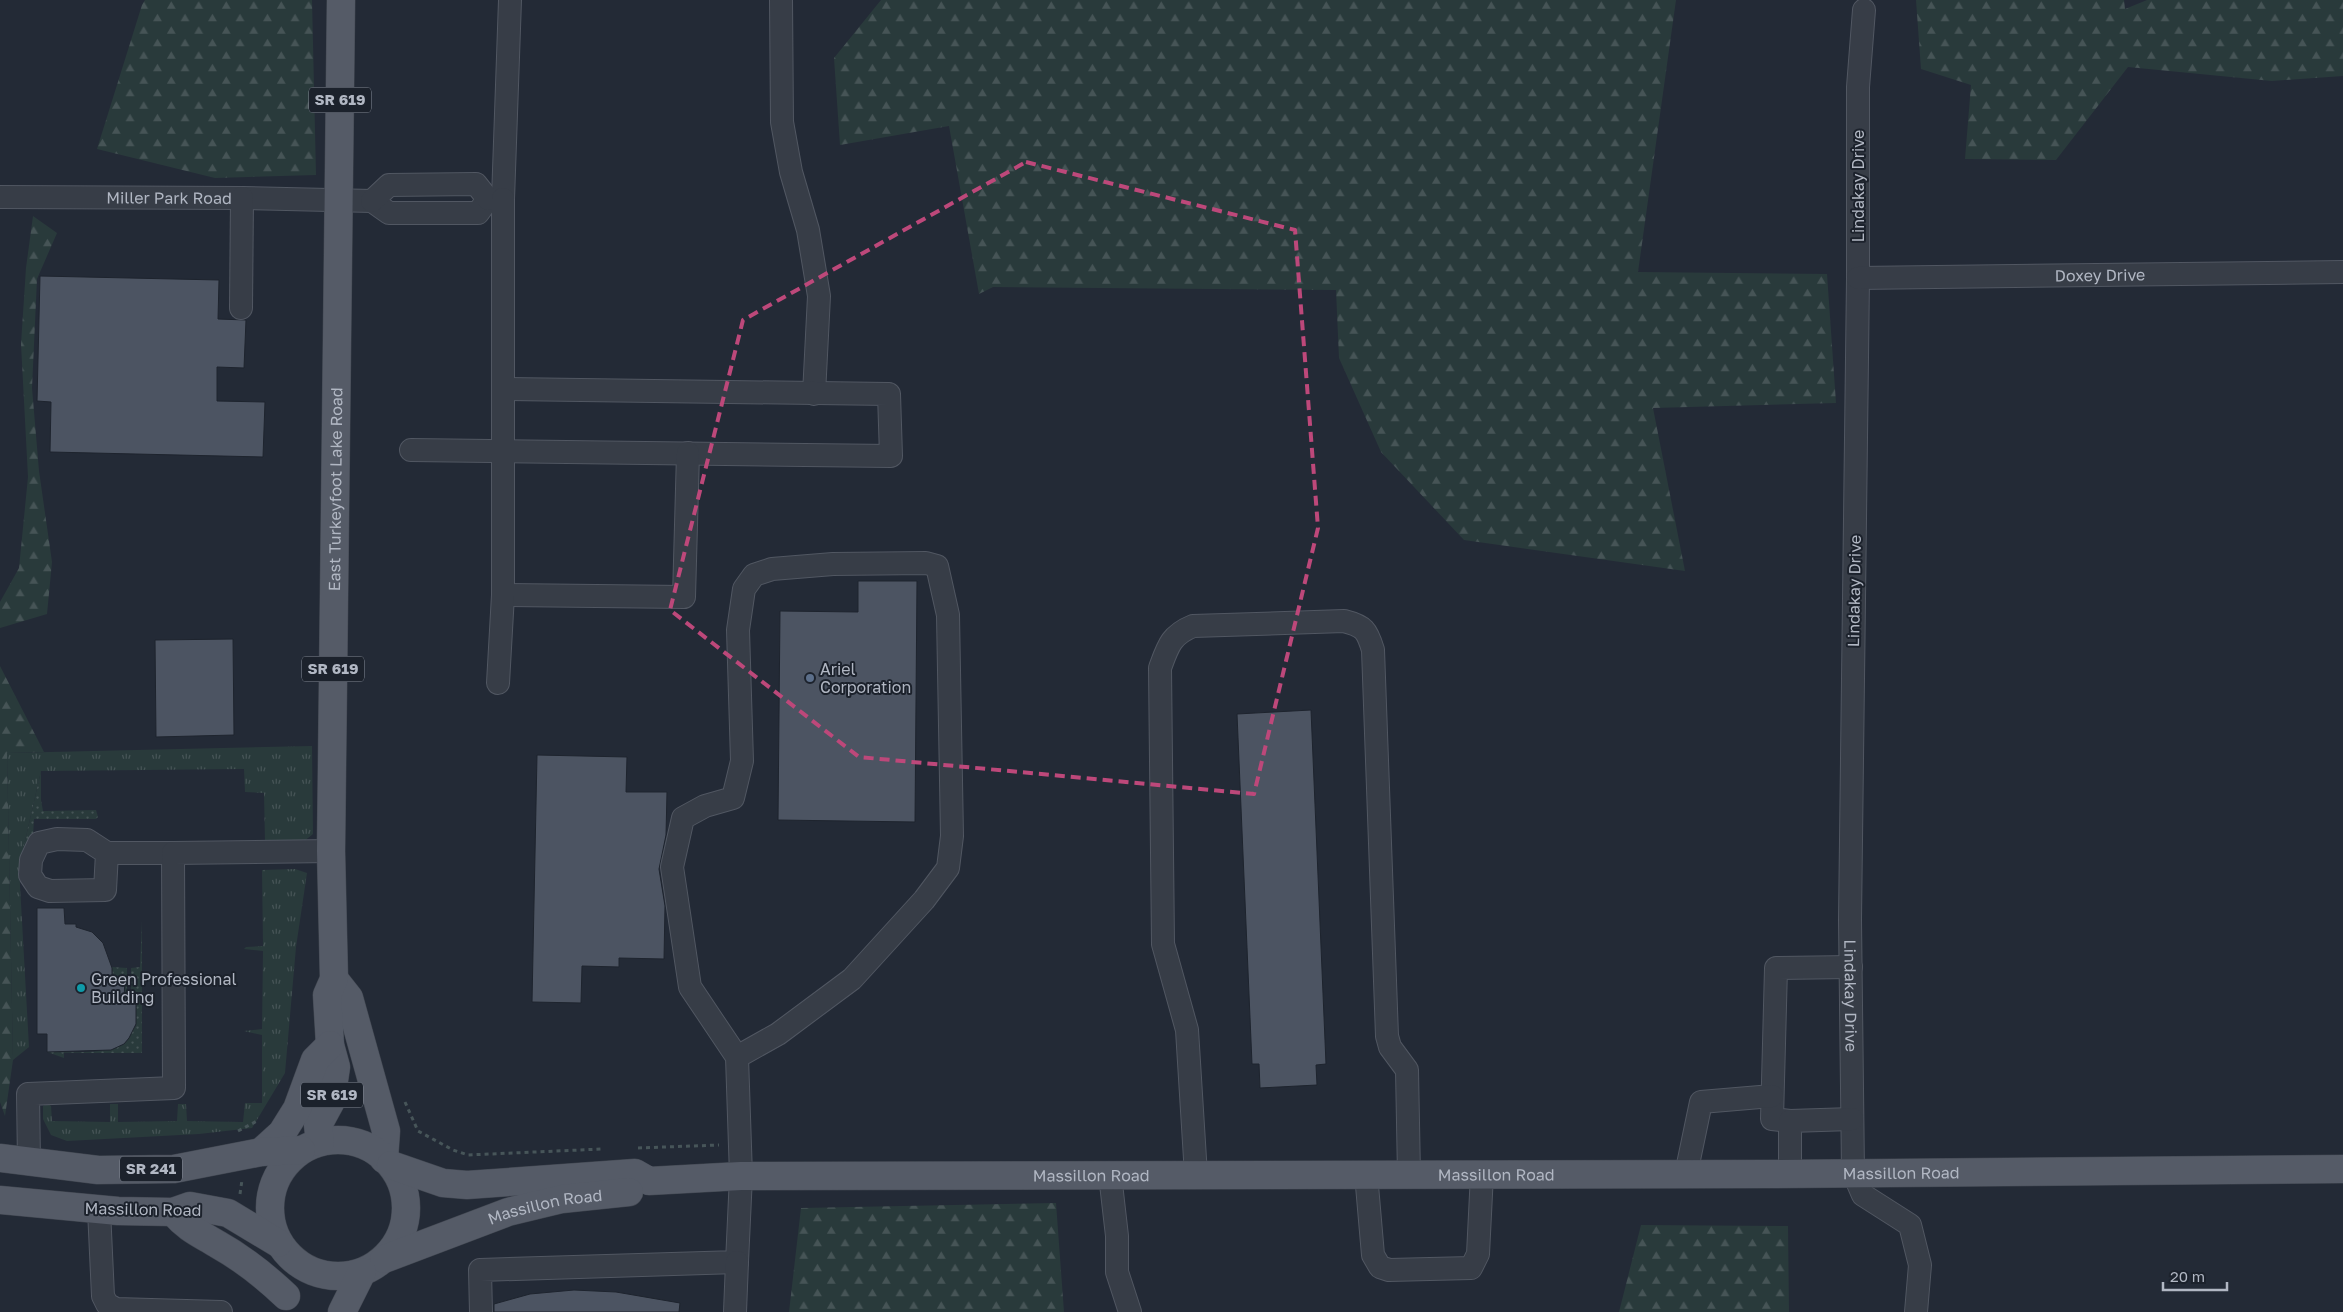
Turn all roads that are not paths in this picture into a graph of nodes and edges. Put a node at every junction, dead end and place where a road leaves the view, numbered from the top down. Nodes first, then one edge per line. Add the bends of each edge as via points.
1 (341, 0) edge
2 (510, 0) edge
3 (782, 0) edge
4 (1864, 10) dead end
5 (0, 198) edge
6 (242, 198) junction
7 (496, 199) junction
8 (338, 201) junction
9 (2343, 272) edge
10 (1858, 278) junction
11 (241, 308) dead end
12 (503, 389) junction
13 (814, 394) junction
14 (411, 450) dead end
15 (503, 450) junction
16 (688, 453) junction
17 (503, 595) junction
18 (498, 683) dead end
19 (331, 851) junction
20 (107, 853) dead end
21 (173, 853) junction
22 (1851, 967) junction
23 (334, 979) junction
24 (330, 1045) junction
25 (737, 1057) junction
26 (1772, 1096) junction
27 (1852, 1119) junction
28 (1790, 1121) junction
29 (310, 1146) junction
30 (261, 1152) junction
31 (0, 1158) edge
32 (29, 1162) junction
33 (388, 1162) junction
34 (2343, 1169) edge
35 (1853, 1172) junction
36 (1790, 1173) junction
37 (1366, 1174) junction
38 (1409, 1174) junction
39 (1482, 1174) junction
40 (1686, 1174) junction
41 (1110, 1175) junction
42 (1196, 1175) junction
43 (741, 1176) junction
44 (649, 1181) junction
45 (0, 1200) edge
46 (100, 1210) junction
47 (173, 1212) junction
48 (285, 1251) junction
49 (737, 1262) junction
50 (373, 1266) junction
51 (288, 1304) edge
52 (221, 1312) edge
53 (342, 1312) edge
54 (481, 1312) edge
55 (735, 1312) edge
56 (1130, 1312) edge
57 (1916, 1312) edge

1 - 8 main road, East Turkeyfoot Lake Road / SR 619
2 - 7 street
3 - 13 street via 782,122 790,172 808,230 819,296
4 - 10 street, Lindakay Drive via 1858,87
5 - 6 street, Miller Park Road
6 - 8 street, Miller Park Road
6 - 11 street
7 - 8 street, Miller Park Road via 478,213 389,213 372,201
7 - 12 street
8 - 19 main road, East Turkeyfoot Lake Road / SR 619
9 - 10 street, Doxey Drive
10 - 22 street, Lindakay Drive
12 - 13 street
12 - 15 street
13 - 16 street via 889,394 891,456
14 - 15 street
15 - 16 street
15 - 17 street
16 - 17 street via 684,597
17 - 18 street
19 - 21 street
19 - 23 main road, East Turkeyfoot Lake Road / SR 619
20 - 21 street
21 - 32 street via 174,1088 28,1094
22 - 26 street via 1776,968
22 - 27 street, Lindakay Drive
23 - 24 main road, East Turkeyfoot Lake Road / SR 619 via 327,995
23 - 33 main road, SR 619 via 349,998 386,1131
24 - 29 main road, East Turkeyfoot Lake Road / SR 619 via 336,1066 331,1101
24 - 30 main road via 315,1060 297,1109 282,1133
25 - 25 street via 778,1034 852,979 924,900 948,868 952,836 948,615 937,566 926,563 833,564 772,569 754,575 744,589 738,630 742,761 733,798 705,806 683,818 672,867 690,987
25 - 43 street
26 - 28 street via 1772,1119
26 - 40 street via 1701,1102
27 - 28 street
27 - 35 street, Lindakay Drive
28 - 36 street
29 - 30 main road, SR 241
29 - 33 main road via 340,1140 361,1143
29 - 48 main road via 285,1164 274,1182 271,1223
30 - 32 main road, SR 241 via 174,1169 98,1170
31 - 32 main road, SR 241
33 - 44 main road, Massillon Road via 443,1183 467,1185 634,1173
33 - 50 main road via 403,1186 406,1205 404,1225 396,1244
34 - 35 main road, Massillon Road
35 - 36 main road, Massillon Road
35 - 57 street via 1862,1195 1910,1225 1920,1265
36 - 40 main road, Massillon Road
37 - 38 main road, Massillon Road
37 - 39 street via 1373,1255 1380,1267 1389,1270 1471,1268 1478,1254
37 - 42 main road, Massillon Road
38 - 39 main road, Massillon Road
38 - 42 street via 1407,1070 1390,1047 1387,1036 1373,650 1368,634 1360,624 1344,621 1193,626 1179,631 1168,646 1160,668 1163,944 1187,1030
39 - 40 main road, Massillon Road
41 - 42 main road, Massillon Road
41 - 43 main road, Massillon Road
41 - 56 street via 1118,1272
43 - 44 main road, Massillon Road
43 - 49 street
44 - 50 main road, Massillon Road via 636,1192 562,1198 508,1212
45 - 46 main road, Massillon Road
46 - 47 main road, Massillon Road
46 - 52 street via 103,1296 107,1304 116,1308
47 - 48 main road, Massillon Road via 190,1206 228,1213
47 - 51 main road via 185,1226 218,1244 274,1284
48 - 50 main road via 309,1271 328,1276 348,1276
48 - 51 main road
49 - 54 street via 480,1270
49 - 55 street
50 - 53 main road

